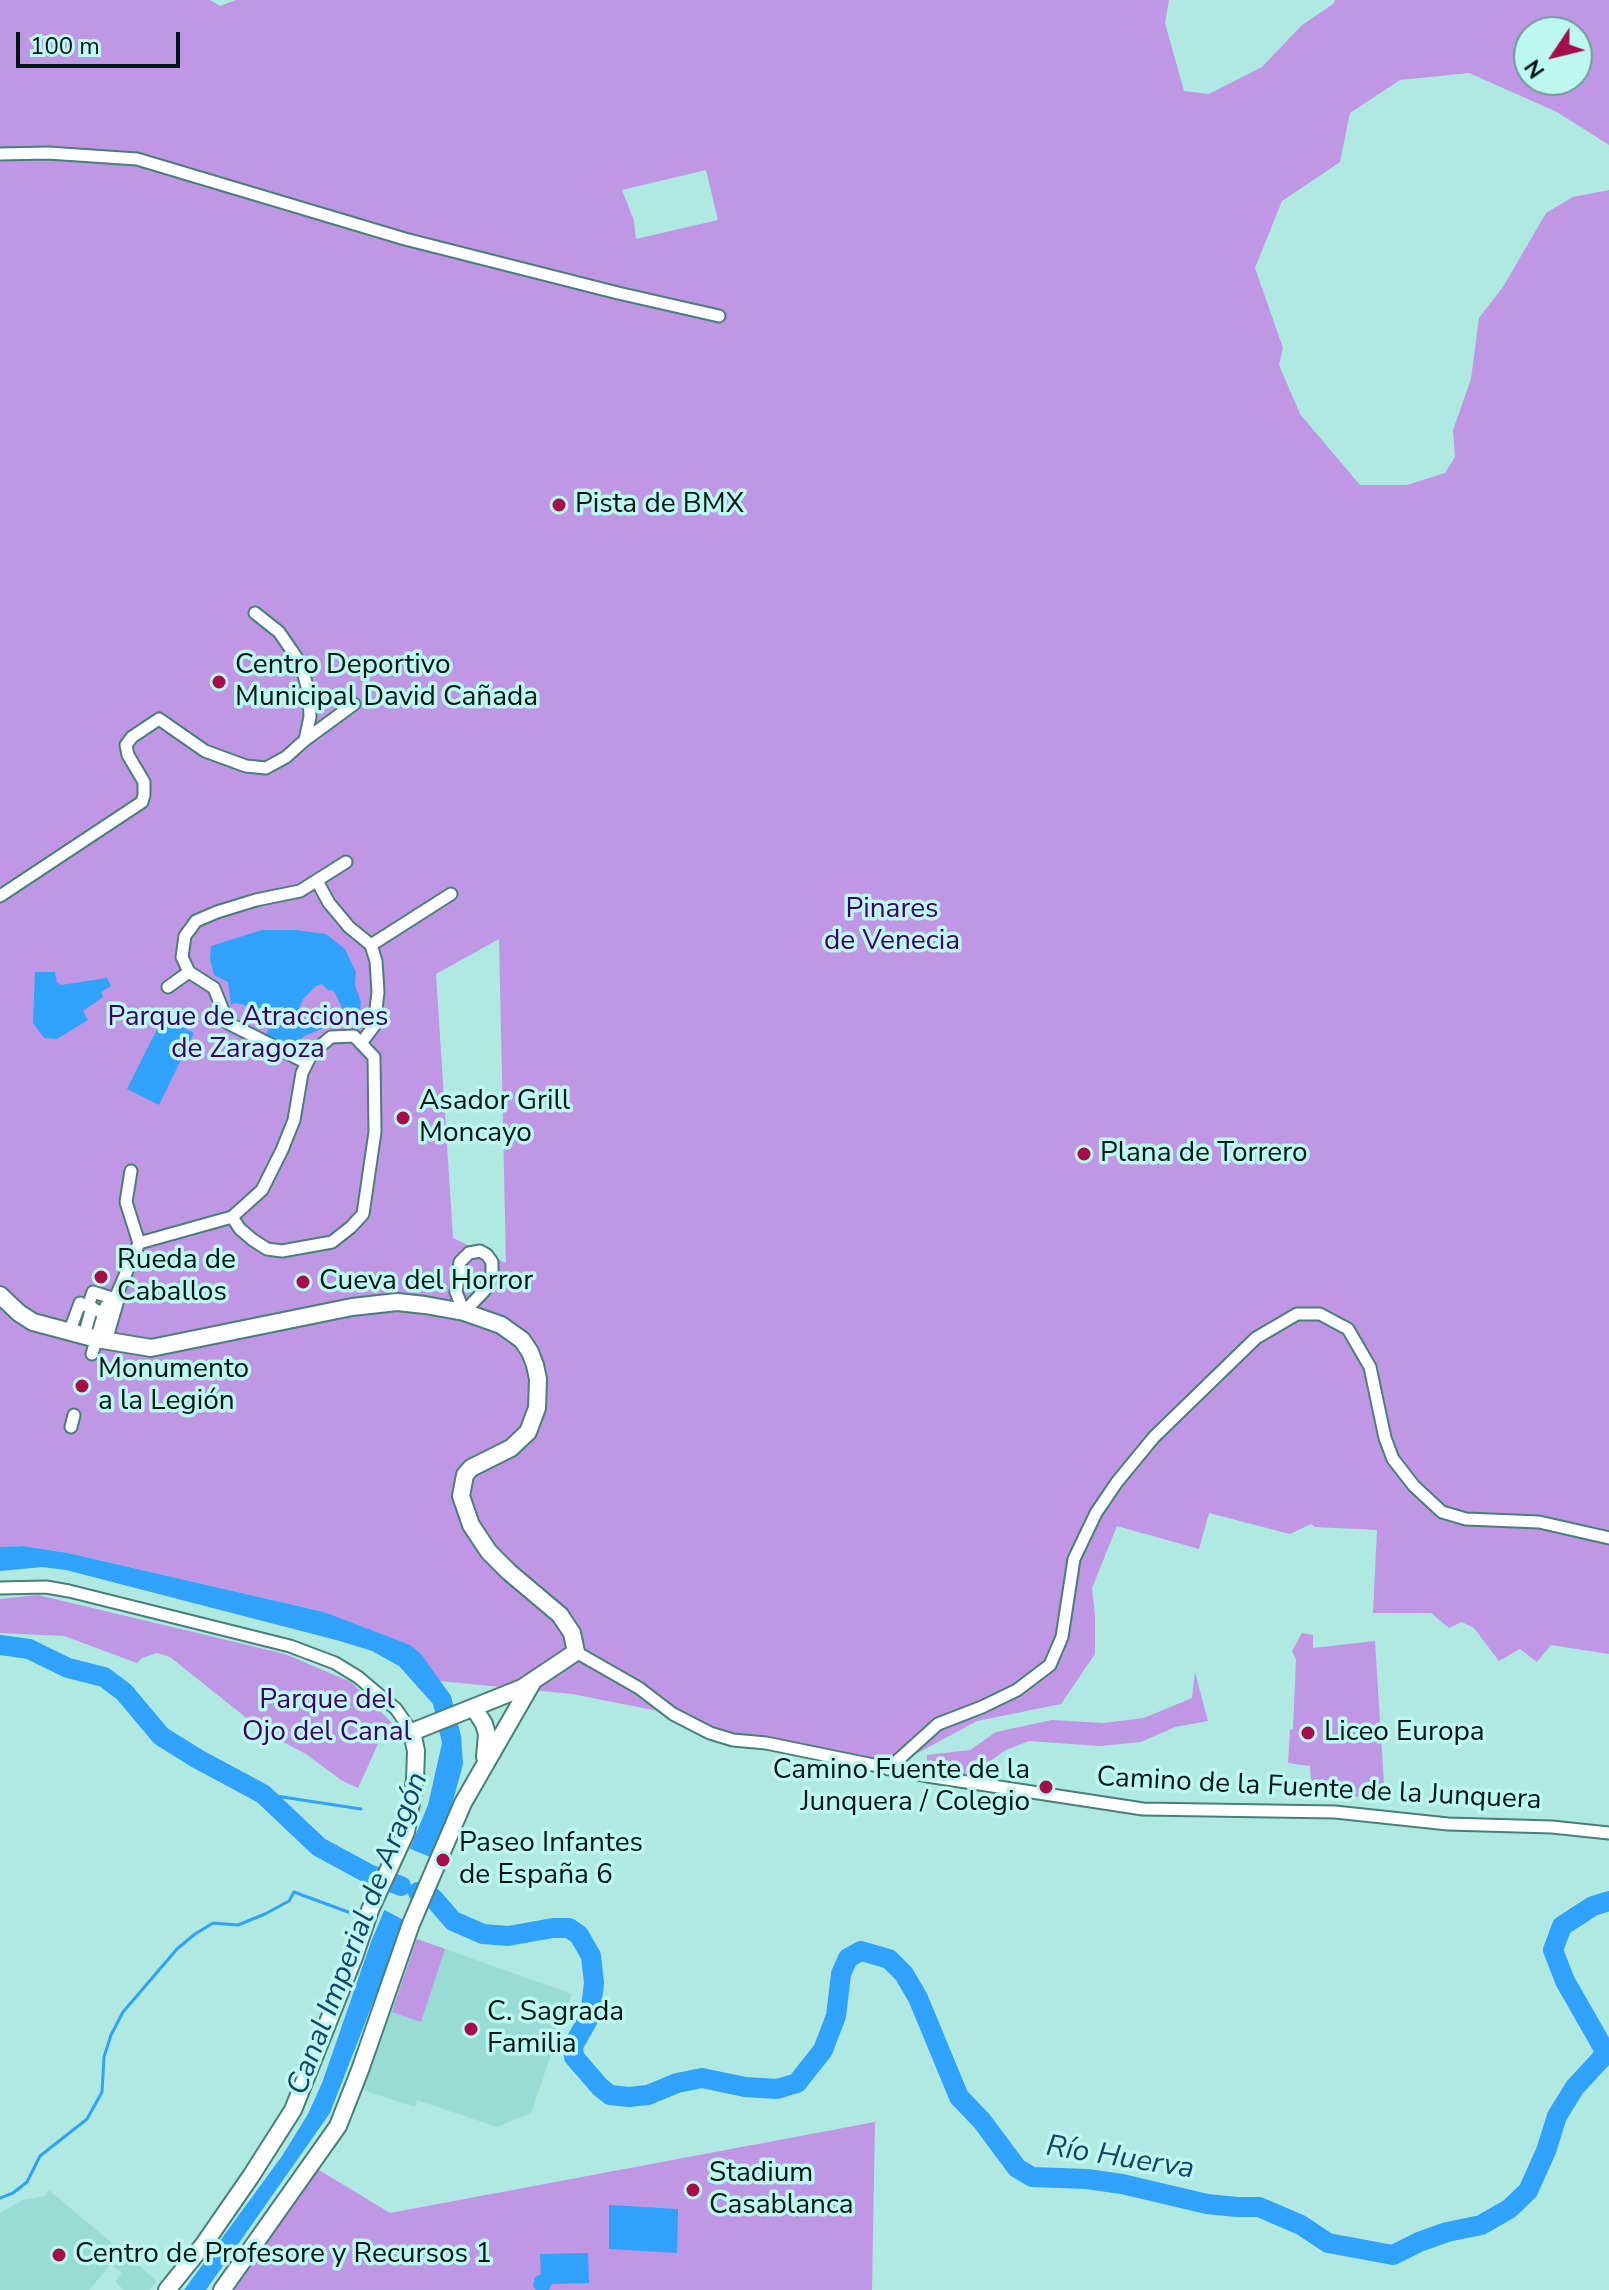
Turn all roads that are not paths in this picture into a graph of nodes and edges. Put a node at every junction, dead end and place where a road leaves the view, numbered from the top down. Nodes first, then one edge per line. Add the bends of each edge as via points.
1 (0, 154) edge
2 (719, 316) dead end
3 (255, 613) dead end
4 (354, 704) dead end
5 (305, 740) junction
6 (346, 862) dead end
7 (317, 881) junction
8 (451, 894) dead end
9 (0, 896) edge
10 (371, 945) junction
11 (189, 972) junction
12 (168, 987) dead end
13 (313, 1033) dead end
14 (362, 1042) junction
15 (319, 1047) junction
16 (307, 1063) junction
17 (131, 1171) dead end
18 (232, 1217) junction
19 (139, 1243) junction
20 (456, 1292) junction
21 (0, 1295) edge
22 (440, 1307) junction
23 (98, 1310) junction
24 (464, 1312) junction
25 (89, 1341) junction
26 (1609, 1538) edge
27 (0, 1588) edge
28 (576, 1652) junction
29 (533, 1682) junction
30 (468, 1710) junction
31 (412, 1732) junction
32 (888, 1769) junction
33 (481, 1770) junction
34 (1609, 1833) edge
35 (167, 2290) edge
36 (222, 2290) edge

1 - 2 street via 137,159 405,239
3 - 5 street via 279,632 301,664 309,694
4 - 5 street
5 - 9 street via 266,768 246,766 205,751 159,719 126,745 144,782 142,802
6 - 7 street
7 - 10 street via 349,927
7 - 11 street via 300,891 196,921 183,946
8 - 10 street
10 - 14 street via 378,992 374,1026
11 - 12 street
11 - 16 street via 214,988 228,1023
13 - 15 street
14 - 15 street via 354,1036 331,1037
14 - 18 street via 374,1057 375,1132 363,1214 332,1242 282,1251 253,1240
15 - 16 street
16 - 18 street via 282,1150 262,1190
17 - 19 street via 126,1202
18 - 19 street
19 - 23 street
20 - 22 street
20 - 24 street
20 - 24 street via 461,1259 475,1251 487,1255 492,1262 490,1282
21 - 25 street via 29,1320
22 - 24 street
22 - 25 street via 397,1302 352,1307 156,1348
23 - 25 street
23 - 25 street via 80,1303
24 - 28 street via 501,1325 522,1340 535,1365 538,1393 533,1422 521,1440 465,1475 465,1510 497,1562 560,1615
26 - 32 street via 1539,1522 1466,1519 1442,1512 1393,1459 1370,1367 1348,1329 1320,1314 1297,1314 1256,1338 1154,1437 1117,1482 1074,1559 1062,1637 1050,1665 1017,1690 938,1724
27 - 31 street via 69,1591 290,1646 358,1677 396,1709
28 - 29 street
28 - 32 street, Camino de la Fuente de la Junquera via 710,1733
29 - 30 street
29 - 33 street
30 - 31 street
30 - 33 street via 487,1734
31 - 35 street via 415,1786 409,1821 293,2110
32 - 34 street, Camino de la Fuente de la Junquera via 1143,1809 1335,1812
33 - 36 street via 411,1924 338,2126

